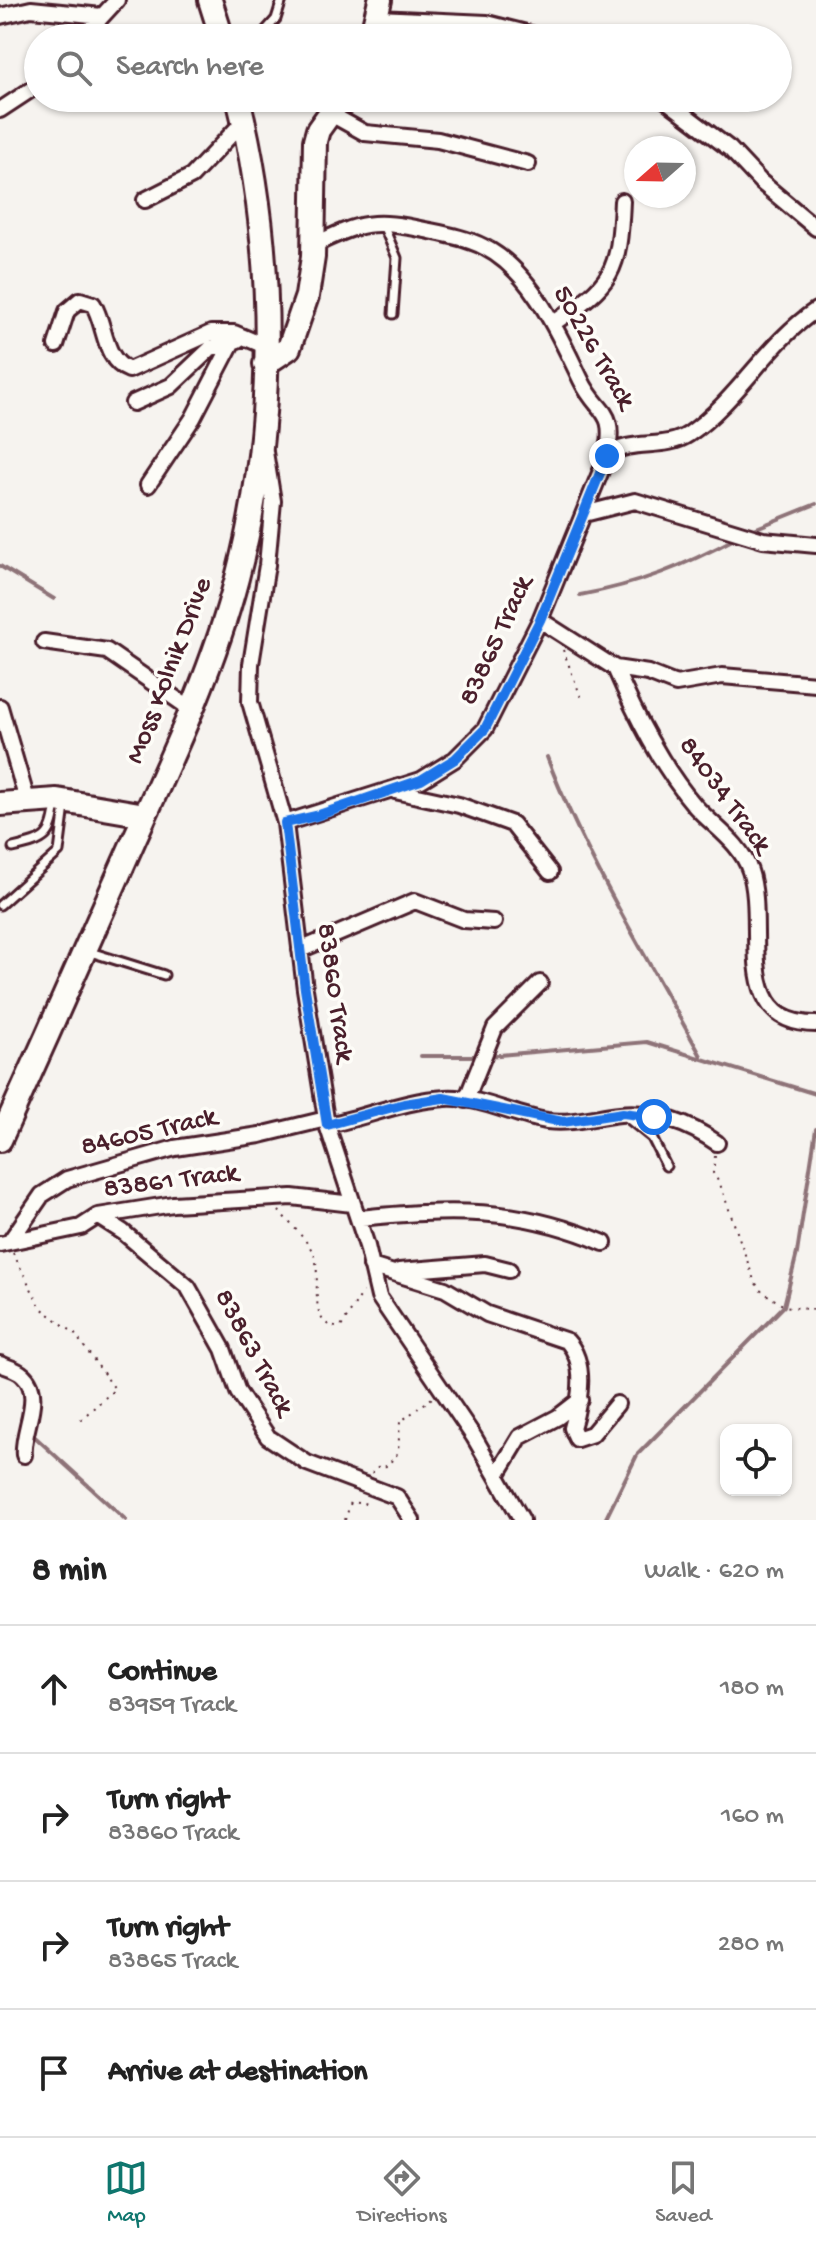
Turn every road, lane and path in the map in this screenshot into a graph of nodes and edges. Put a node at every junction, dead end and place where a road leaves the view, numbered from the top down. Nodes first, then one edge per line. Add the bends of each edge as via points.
1 (117, 0) edge
2 (210, 0) edge
3 (282, 0) edge
4 (0, 16) edge
5 (102, 16) junction
6 (376, 19) edge
7 (95, 24) edge
8 (218, 24) edge
9 (272, 24) edge
10 (491, 24) edge
11 (24, 94) edge
12 (0, 110) edge
13 (241, 112) edge
14 (331, 112) edge
15 (342, 112) edge
16 (681, 112) edge
17 (243, 122) junction
18 (528, 164) dead end
19 (145, 200) dead end
20 (622, 201) dead end
21 (382, 223) junction
22 (816, 228) edge
23 (314, 245) junction
24 (816, 310) edge
25 (393, 314) dead end
26 (554, 323) junction
27 (56, 345) dead end
28 (252, 347) junction
29 (133, 403) dead end
30 (260, 432) junction
31 (607, 456) junction
32 (148, 485) dead end
33 (584, 514) junction
34 (816, 545) edge
35 (545, 624) junction
36 (44, 642) dead end
37 (615, 668) junction
38 (816, 684) edge
39 (581, 697) dead end
40 (0, 707) edge
41 (192, 710) junction
42 (392, 791) junction
43 (27, 800) junction
44 (61, 800) junction
45 (0, 804) edge
46 (145, 815) junction
47 (285, 823) junction
48 (13, 848) dead end
49 (550, 872) dead end
50 (0, 905) edge
51 (494, 922) dead end
52 (85, 950) junction
53 (300, 950) junction
54 (164, 975) dead end
55 (540, 983) dead end
56 (816, 1024) edge
57 (466, 1100) junction
58 (620, 1114) junction
59 (326, 1122) junction
60 (0, 1140) edge
61 (717, 1143) joint
62 (666, 1166) dead end
63 (268, 1198) junction
64 (355, 1211) junction
65 (98, 1216) junction
66 (5, 1242) edge
67 (604, 1243) dead end
68 (377, 1270) junction
69 (509, 1270) dead end
70 (816, 1310) edge
71 (0, 1364) edge
72 (444, 1393) junction
73 (580, 1400) junction
74 (617, 1404) dead end
75 (79, 1421) dead end
76 (24, 1455) dead end
77 (497, 1475) junction
78 (373, 1489) junction
79 (345, 1520) edge
80 (412, 1520) edge
81 (522, 1520) edge

1 - 5 street
2 - 8 main road
3 - 9 lane
4 - 5 street via 31,9
5 - 7 street
6 - 10 street
11 - 12 street
13 - 17 main road, Moss Kolnik Drive
14 - 23 main road via 313,150
15 - 18 street via 365,133 438,140
16 - 22 street
17 - 19 street via 192,176
17 - 28 main road, Moss Kolnik Drive via 264,265
20 - 26 street via 613,273
21 - 23 street, 50226 Track via 355,225
21 - 25 lane via 397,258
21 - 26 street, 50226 Track via 485,248 503,260
23 - 28 main road via 307,296 289,348
24 - 31 street, 50226 Track via 688,435 623,447
26 - 31 street, 50226 Track via 584,387 610,422
27 - 28 street via 67,311 80,300 93,304 111,354 129,370 211,333 223,331
28 - 29 street via 203,352 171,386
28 - 30 main road, Moss Kolnik Drive
28 - 32 street via 193,418
30 - 41 main road, Moss Kolnik Drive via 237,579
30 - 47 street, 83860 Track via 273,501 250,702
31 - 33 street, 83865 Track
33 - 34 street via 635,501 763,540
33 - 35 street, 83865 Track
35 - 37 street
35 - 39 path
35 - 42 street, 83865 Track via 485,729 442,769
36 - 41 street via 107,651
37 - 38 street via 676,684 722,676
37 - 56 street, 84034 Track via 643,727 685,792 747,864 755,894 764,999 783,1017
40 - 43 street
41 - 46 main road, Moss Kolnik Drive
42 - 47 street, 83865 Track
42 - 49 street via 459,805 512,824
43 - 44 main road
43 - 45 main road
44 - 46 main road
44 - 48 lane via 48,835
44 - 50 lane via 59,852
46 - 52 main road, Moss Kolnik Drive
47 - 53 street, 83860 Track
51 - 53 street via 464,920 415,901
52 - 54 lane
52 - 60 main road, Moss Kolnik Drive
53 - 59 street, 83860 Track
55 - 57 street via 495,1028
57 - 58 street, 84605 Track via 563,1122
57 - 59 street, 84605 Track via 419,1101
58 - 61 street, 84605 Track via 669,1120 698,1129
58 - 62 lane via 644,1128
59 - 64 street, 83860 Track
59 - 66 street, 84605 Track via 175,1148 60,1182 37,1201
61 - 70 path via 713,1173 754,1280 784,1306
63 - 64 street, 83861 Track via 308,1197
63 - 65 street, 83861 Track via 173,1204
63 - 68 path via 315,1256 320,1315 331,1327 341,1327 347,1320
64 - 67 street, 83861 Track via 454,1210 549,1222
64 - 68 street, 83860 Track
65 - 66 street, 83861 Track via 81,1227
65 - 78 street, 83863 Track via 188,1287 223,1349 238,1392 268,1437 307,1463
66 - 75 path via 33,1297 48,1317 74,1333 115,1389
68 - 69 street via 485,1264
68 - 72 street, 83860 Track via 379,1297
68 - 73 street via 445,1289 487,1314 567,1341 575,1354
71 - 76 street via 23,1374 31,1392
72 - 77 street, 83860 Track
72 - 78 path via 400,1422 397,1455 363,1481
73 - 74 street via 572,1428 574,1437 581,1439 592,1434
73 - 77 street via 520,1437
77 - 81 street, 83860 Track
78 - 79 path via 364,1504 351,1502
78 - 80 street, 83863 Track via 397,1497

